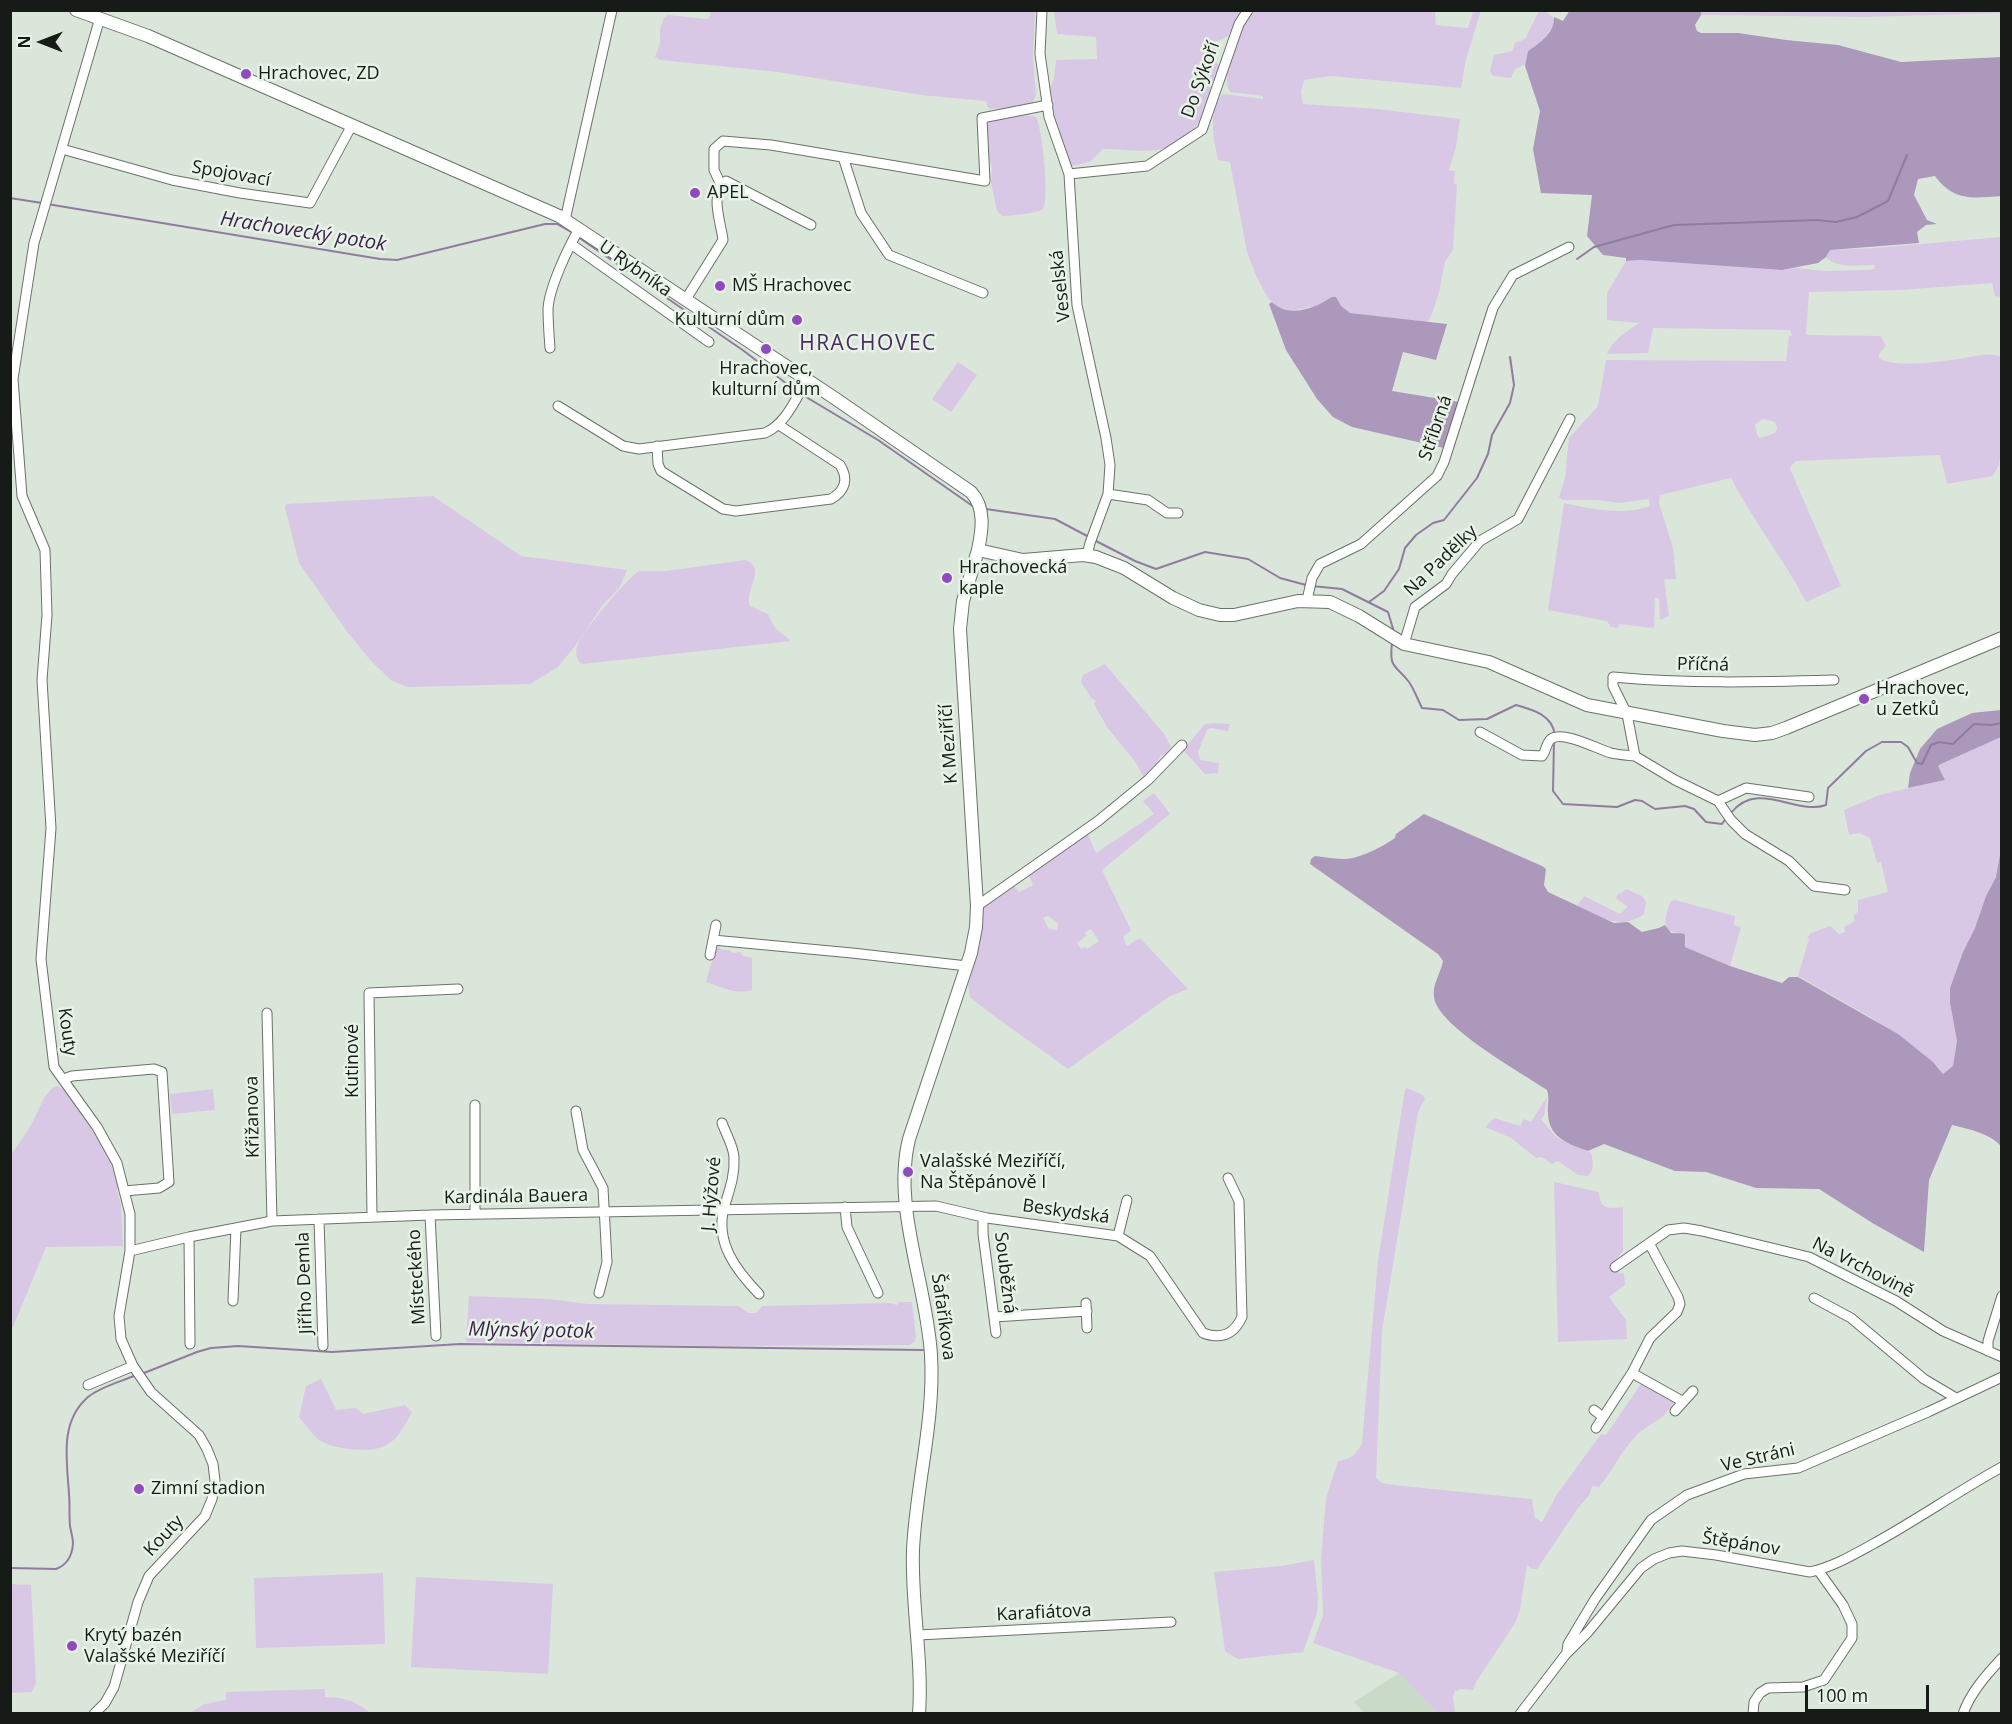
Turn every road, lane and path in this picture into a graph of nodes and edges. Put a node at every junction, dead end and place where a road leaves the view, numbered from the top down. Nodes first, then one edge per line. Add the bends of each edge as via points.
1 (76, 10) edge
2 (612, 10) edge
3 (1042, 10) edge
4 (1248, 10) edge
5 (100, 18) junction
6 (1048, 105) junction
7 (352, 125) junction
8 (62, 149) junction
9 (843, 157) junction
10 (1069, 174) junction
11 (721, 185) junction
12 (565, 220) junction
13 (811, 225) dead end
14 (575, 236) junction
15 (1569, 247) dead end
16 (983, 293) dead end
17 (686, 298) junction
18 (709, 342) dead end
19 (550, 348) dead end
20 (805, 384) junction
21 (558, 406) dead end
22 (1570, 419) dead end
23 (778, 425) junction
24 (657, 447) junction
25 (1107, 494) junction
26 (1178, 513) dead end
27 (1090, 544) junction
28 (978, 550) junction
29 (1308, 596) junction
30 (2001, 638) edge
31 (1397, 640) junction
32 (1834, 680) dead end
33 (1627, 714) junction
34 (1480, 732) dead end
35 (1182, 745) dead end
36 (1635, 756) junction
37 (1809, 797) dead end
38 (1718, 801) junction
39 (1845, 890) dead end
40 (977, 906) junction
41 (716, 925) dead end
42 (974, 937) joint
43 (713, 940) junction
44 (710, 955) dead end
45 (967, 966) junction
46 (458, 989) dead end
47 (267, 1013) dead end
48 (64, 1079) junction
49 (475, 1105) dead end
50 (576, 1111) dead end
51 (722, 1123) dead end
52 (1228, 1178) dead end
53 (124, 1191) junction
54 (1127, 1200) dead end
55 (906, 1206) junction
56 (845, 1208) junction
57 (724, 1210) junction
58 (605, 1212) junction
59 (475, 1214) junction
60 (430, 1215) junction
61 (372, 1217) junction
62 (983, 1217) junction
63 (319, 1219) junction
64 (272, 1221) junction
65 (236, 1228) junction
66 (1118, 1236) junction
67 (189, 1237) junction
68 (1649, 1243) junction
69 (130, 1251) junction
70 (1615, 1267) dead end
71 (599, 1293) dead end
72 (878, 1293) dead end
73 (759, 1294) dead end
74 (2001, 1296) edge
75 (1814, 1298) dead end
76 (233, 1301) dead end
77 (994, 1317) junction
78 (1087, 1328) dead end
79 (996, 1333) dead end
80 (436, 1336) dead end
81 (190, 1344) dead end
82 (323, 1346) dead end
83 (1988, 1351) junction
84 (2001, 1357) edge
85 (133, 1366) junction
86 (1632, 1373) junction
87 (2001, 1377) edge
88 (88, 1385) dead end
89 (1693, 1391) dead end
90 (1956, 1398) junction
91 (1682, 1401) junction
92 (1594, 1410) dead end
93 (1675, 1411) dead end
94 (1603, 1417) junction
95 (1596, 1428) dead end
96 (2001, 1467) edge
97 (1818, 1570) junction
98 (1172, 1622) dead end
99 (918, 1635) junction
100 (1566, 1654) junction
101 (2001, 1658) edge
102 (94, 1713) edge
103 (919, 1713) edge
104 (1520, 1713) edge
105 (1753, 1713) edge
106 (1963, 1713) edge

1 - 5 street
2 - 12 street
3 - 6 street, Veselská via 1040,54
4 - 10 street, Do Sýkoří via 1239,24 1202,130 1147,166
5 - 7 street
5 - 8 street, Kouty
6 - 9 street via 982,118 985,181
6 - 10 street, Veselská
7 - 8 street, Spojovací via 310,203 172,180
7 - 12 street
8 - 48 street, Kouty via 34,243 14,379 22,496 45,550 48,615 42,680 51,828 41,959 53,1063
9 - 11 street via 723,141 714,149 714,170
9 - 16 street via 861,213 889,255
10 - 25 street, Veselská via 1077,305 1106,438 1110,465
11 - 13 street via 726,181
11 - 17 street via 716,206 723,240
12 - 14 street
14 - 17 street
14 - 18 street, U Rybníka
14 - 19 street via 548,307
15 - 29 street, Stříbrná via 1513,275 1493,308 1437,476 1361,544 1320,564
17 - 20 street
20 - 23 street
20 - 28 street, K Meziříčí via 976,497 980,508
21 - 24 street via 623,446
22 - 31 street, Na Padělky via 1518,519 1480,542 1446,584 1415,607
23 - 24 street via 765,433
23 - 24 street via 840,465 845,478 838,495 736,511 723,509 661,471
25 - 26 street via 1148,500 1167,513
25 - 27 street, Veselská
27 - 28 street via 1023,560
27 - 29 street via 1173,598 1199,610 1234,615
28 - 40 street, K Meziříčí via 963,601 960,630
29 - 31 street via 1359,616
30 - 33 street via 1772,733 1723,731
31 - 33 street via 1489,662 1587,705
32 - 33 street, Příčná via 1710,682 1613,677
33 - 36 street
34 - 36 street via 1529,756 1542,756 1554,738 1572,738 1612,753
35 - 40 street via 1148,780 1098,821
36 - 38 street
37 - 38 street via 1746,788
38 - 39 street via 1745,834 1789,861 1814,886
40 - 42 street, K Meziříčí
41 - 43 street
42 - 45 street, Šafaříkova
43 - 44 street
43 - 45 street
45 - 55 street, Šafaříkova via 907,1148
46 - 61 street, Kutinové via 369,993
47 - 64 street, Křižanova
48 - 53 street, Kouty via 117,1163
48 - 53 street via 154,1069 162,1072 168,1182 159,1188
49 - 59 street
50 - 58 street via 583,1150 603,1188
51 - 57 street, J. Hýžové via 734,1155 733,1182
52 - 66 street, Beskydská via 1239,1201 1242,1317 1232,1332 1212,1337 1203,1333 1149,1256
53 - 69 street, Kouty via 130,1215
54 - 66 street
55 - 56 street, Kardinála Bauera
55 - 62 street, Beskydská via 941,1207
55 - 99 street, Šafaříkova via 929,1333 932,1374 913,1547
56 - 57 street, Kardinála Bauera
56 - 72 street via 847,1227
57 - 58 street, Kardinála Bauera
57 - 73 street, J. Hýžové via 722,1232 728,1255 740,1275
58 - 59 street, Kardinála Bauera
58 - 71 street via 606,1262
59 - 60 street, Kardinála Bauera
60 - 61 street, Kardinála Bauera
60 - 80 street, Místeckého
61 - 63 street, Kardinála Bauera
62 - 66 street, Beskydská
62 - 77 street, Souběžná
63 - 64 street, Kardinála Bauera
63 - 82 street, Jiřího Demla
64 - 65 street, Kardinála Bauera
65 - 67 street, Kardinála Bauera
65 - 76 street
67 - 69 street, Kardinála Bauera
67 - 81 street
68 - 70 street, Na Vrchovině
68 - 83 street, Na Vrchovině via 1668,1230 1684,1228 1809,1257 1896,1301 1943,1331
68 - 86 street via 1680,1304 1677,1312 1650,1338
69 - 85 street, Kouty via 119,1327
74 - 83 street
75 - 90 street via 1851,1318 1924,1379
77 - 78 street via 1086,1307
77 - 79 street, Souběžná
83 - 84 street, Na Vrchovině
85 - 88 street
85 - 102 street, Kouty via 151,1392 198,1435 213,1464 215,1482 205,1516 149,1576 114,1687
86 - 91 street
86 - 94 street
87 - 90 street, Ve Stráni
89 - 91 street
90 - 100 street, Ve Stráni via 1798,1468 1744,1474 1687,1495 1651,1520 1595,1599
91 - 93 street
92 - 94 street
94 - 95 street
96 - 97 street, Štěpánov via 1902,1528
97 - 100 street, Štěpánov via 1810,1572 1682,1551 1669,1553 1641,1568
97 - 105 street via 1843,1605 1852,1624 1852,1638 1824,1680 1803,1687 1768,1688 1754,1702
98 - 99 street, Karafiátova
99 - 103 street, Šafaříkova
100 - 104 street, Štěpánov
101 - 106 street

